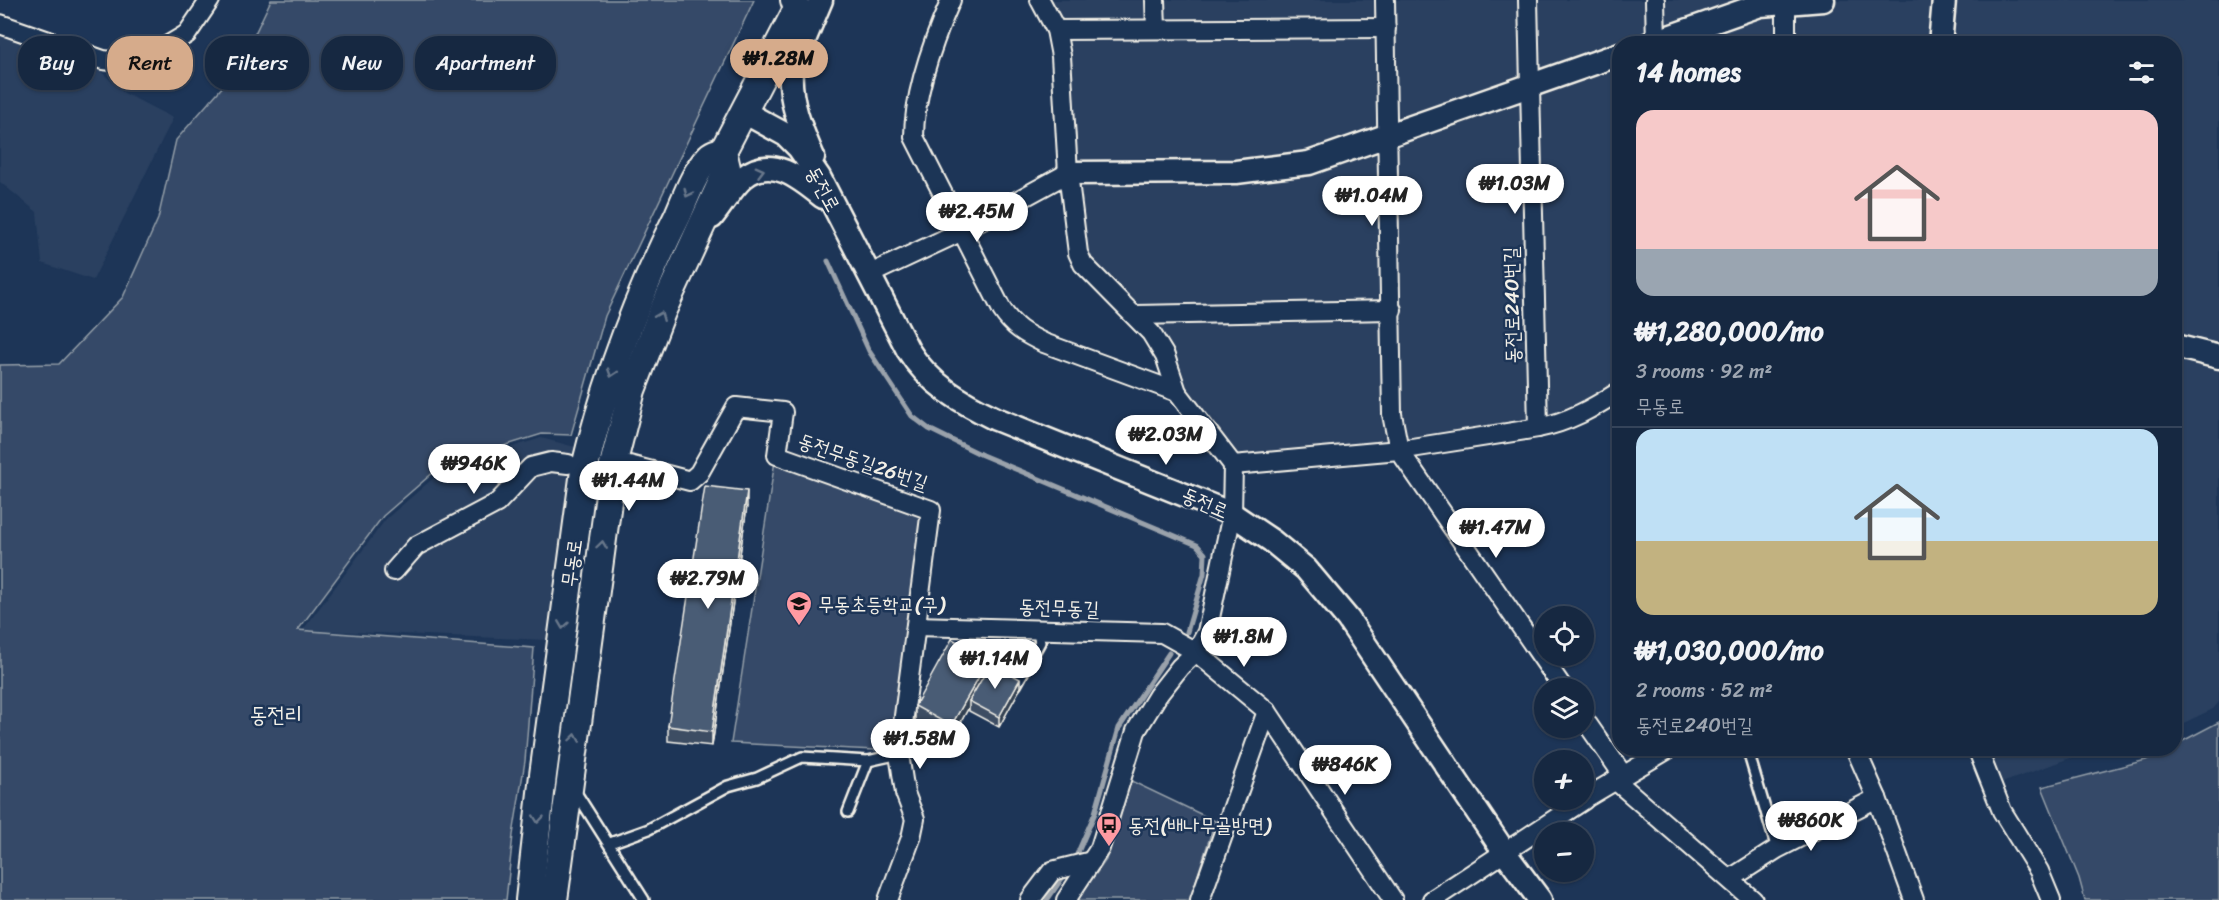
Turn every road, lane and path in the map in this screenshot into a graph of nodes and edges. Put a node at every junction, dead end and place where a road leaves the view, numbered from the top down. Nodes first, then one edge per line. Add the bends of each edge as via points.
1 (210, 0) edge
2 (821, 0) edge
3 (951, 0) edge
4 (1040, 0) edge
5 (1155, 0) edge
6 (1385, 0) edge
7 (1528, 0) edge
8 (1655, 0) edge
9 (1823, 0) edge
10 (1944, 0) edge
11 (1786, 1) edge
12 (801, 3) edge
13 (0, 24) edge
14 (1386, 28) junction
15 (1156, 29) junction
16 (1056, 30) junction
17 (1654, 36) edge
18 (1673, 36) edge
19 (1786, 36) edge
20 (1941, 36) edge
21 (1612, 57) edge
22 (1530, 86) junction
23 (744, 112) junction
24 (1388, 136) junction
25 (723, 151) junction
26 (1068, 173) junction
27 (833, 206) junction
28 (960, 231) junction
29 (692, 242) junction
30 (868, 275) junction
31 (1392, 310) junction
32 (1136, 315) junction
33 (2182, 348) edge
34 (2219, 357) edge
35 (1177, 392) junction
36 (1612, 396) edge
37 (1538, 428) junction
38 (1399, 450) junction
39 (568, 464) dead end
40 (629, 465) dead end
41 (1233, 465) junction
42 (1232, 514) junction
43 (394, 571) dead end
44 (916, 626) junction
45 (1037, 630) junction
46 (1196, 652) junction
47 (1556, 678) edge
48 (1016, 685) edge
49 (1267, 711) junction
50 (1594, 736) edge
51 (898, 754) junction
52 (1656, 756) edge
53 (1749, 756) edge
54 (1859, 756) edge
55 (1980, 756) edge
56 (868, 761) junction
57 (1619, 777) junction
58 (569, 779) junction
59 (1594, 793) edge
60 (1877, 798) junction
61 (1568, 810) edge
62 (848, 812) dead end
63 (610, 843) junction
64 (1777, 849) junction
65 (1505, 853) junction
66 (1096, 854) junction
67 (1730, 879) junction
68 (529, 900) edge
69 (554, 900) edge
70 (644, 900) edge
71 (888, 900) edge
72 (1030, 900) edge
73 (1066, 900) edge
74 (1200, 900) edge
75 (1393, 900) edge
76 (1432, 900) edge
77 (1540, 900) edge
78 (1753, 900) edge
79 (1914, 900) edge
80 (2051, 900) edge

1 - 13 street via 187,34 137,64 103,60
2 - 27 street via 791,71 791,82 797,118
3 - 28 street via 930,57 914,119 914,137
4 - 16 street
5 - 15 street
6 - 14 street
7 - 22 street, 동전로240번길
8 - 17 street
9 - 11 street
10 - 20 street
11 - 18 street via 1747,9
11 - 19 street
12 - 23 main road, 무동로
14 - 15 street
14 - 24 street
15 - 16 street
16 - 26 street via 1065,98
21 - 22 street
22 - 24 street
22 - 37 street, 동전로240번길
23 - 25 main road, 무동로
23 - 27 street, 동전로 via 786,135 799,148
24 - 26 street via 1285,168
24 - 31 street
25 - 29 main road, 무동로 via 727,168
25 -> 68 main road, 무동로 via 715,152 701,166 669,232 633,313 591,443 584,471
26 - 28 street
26 - 32 street via 1078,253 1083,264
29 -> 27 street via 745,176 761,170 776,168 788,172
27 - 30 street, 동전로
28 - 30 street
28 - 35 street via 1002,310 1023,333
58 -> 29 main road, 무동로 via 613,465 632,390
30 - 42 street, 동전로 via 918,367 959,402
31 - 32 street
31 - 38 street via 1392,414
32 - 35 street via 1165,356
33 - 34 street
35 - 41 street
36 - 37 street via 1585,413
37 - 38 street
38 - 41 street
38 - 47 street
39 - 43 street via 551,462 531,467 497,503 416,546
40 - 44 street, 동전무동길26번길 via 690,481 699,473 736,407 783,412 777,455 931,510
41 - 42 street
42 - 46 street via 1208,632
42 - 65 street, 동전로 via 1306,569 1348,620
44 - 45 street, 동전무동길
44 - 51 street, 동전무동길26번길
45 - 46 street, 동전무동길 via 1162,633
45 - 48 lane via 1040,642
46 - 49 street, 동전무동길
46 - 66 street via 1158,695 1136,731
49 - 74 street
49 - 75 street, 동전무동길
50 - 57 street
51 - 56 lane
51 - 71 street, 동전무동길26번길 via 905,793 915,819
52 - 57 street
53 - 64 lane
54 - 60 street
55 - 80 street via 1998,803 2039,871
56 - 62 lane
56 - 63 lane via 802,757 757,778 728,786 650,829
57 - 59 street
57 - 67 street
58 - 63 lane
58 - 69 main road, 무동로
60 - 64 street
60 - 79 street
61 - 65 street
63 - 70 lane
64 - 67 street
65 - 76 street
65 - 77 street, 동전로
66 - 72 street via 1052,871
66 - 73 street
67 - 78 street

